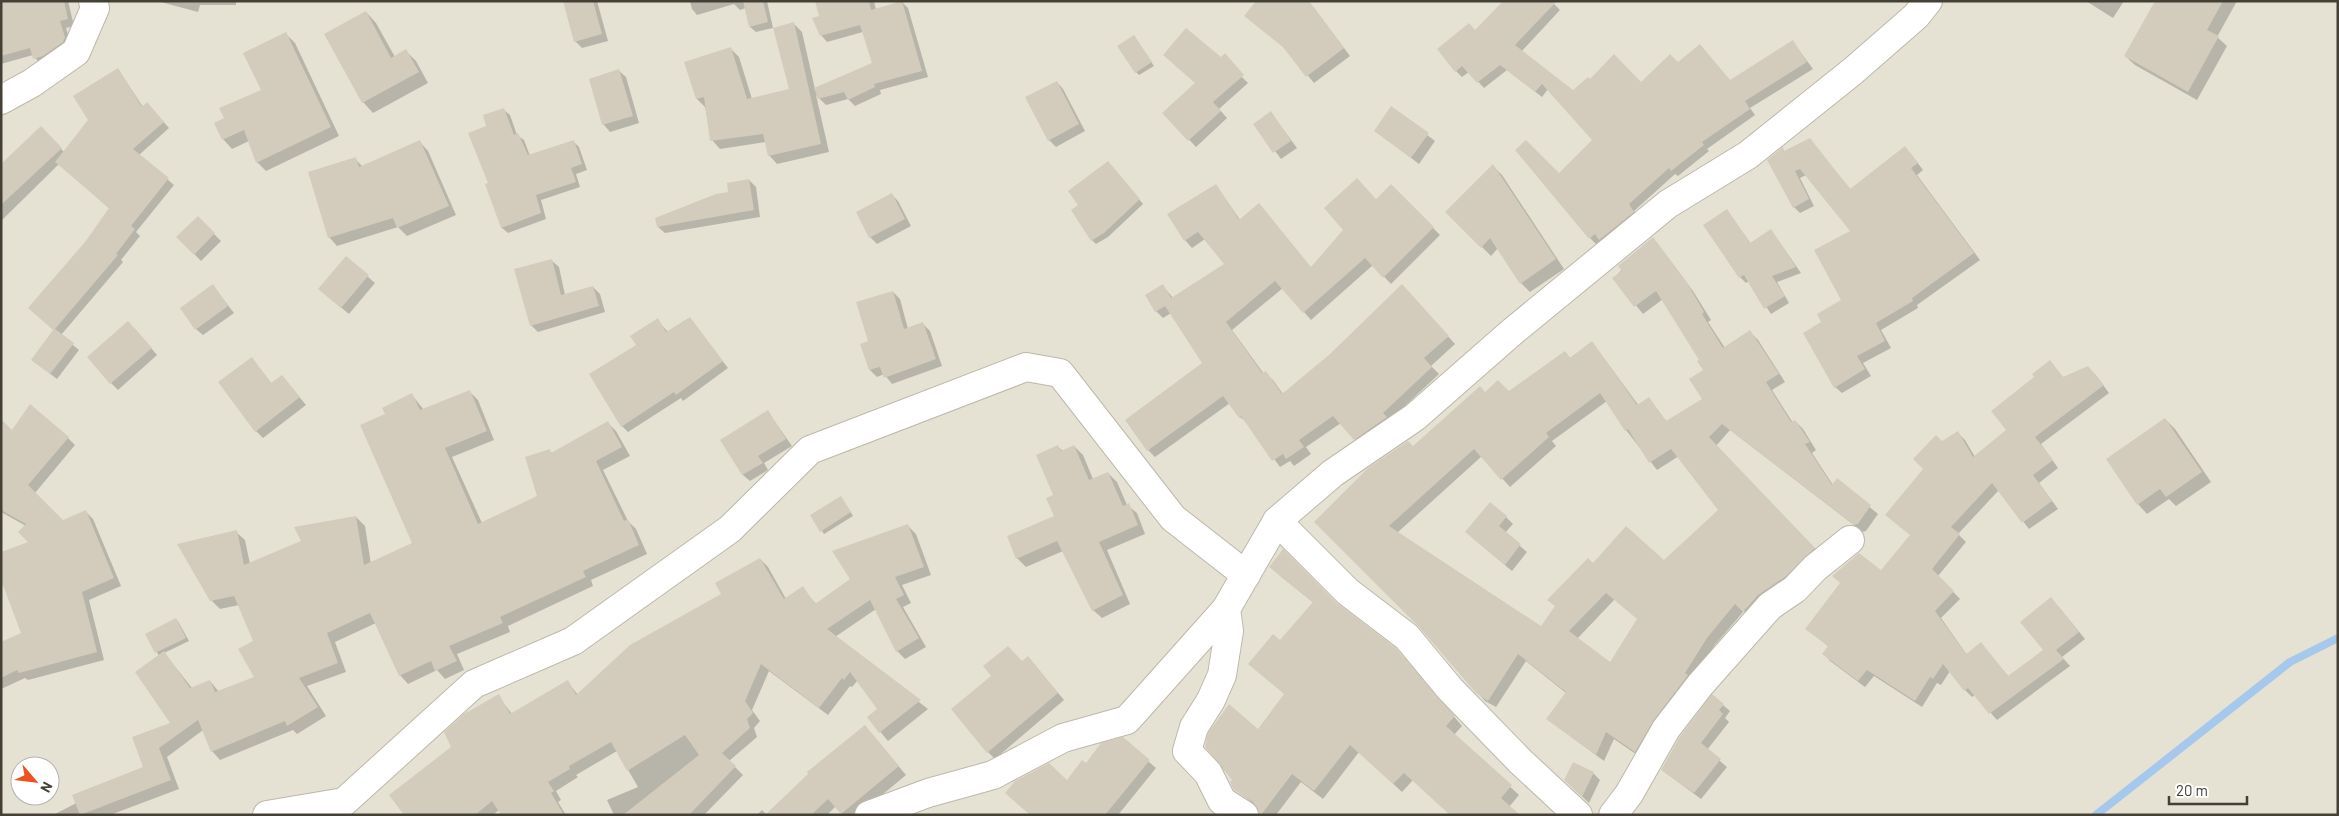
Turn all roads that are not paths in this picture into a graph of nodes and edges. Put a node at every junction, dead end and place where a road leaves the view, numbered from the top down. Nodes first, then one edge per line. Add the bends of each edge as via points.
1 (93, 1) edge
2 (1928, 1) edge
3 (1, 100) edge
4 (1277, 522) junction
5 (1850, 540) dead end
6 (1246, 575) junction
7 (1226, 609) junction
8 (267, 815) edge
9 (869, 815) edge
10 (1244, 815) edge
11 (1578, 815) edge
12 (1612, 815) edge

1 - 3 street via 95,8 76,52
2 - 4 street via 1916,16 1838,83 1748,155 1668,204 1512,332 1415,417 1333,473
4 - 6 street
4 - 11 street via 1348,592 1407,637 1450,689
5 - 12 street via 1795,589 1770,606 1700,685 1666,728 1629,794
6 - 7 street
6 - 8 street via 1173,518 1060,373 1026,367 810,450 730,529 573,641 474,684 344,802
7 - 9 street via 1127,720 1063,738 993,775 928,793
7 - 10 street via 1229,631 1222,674 1194,727 1187,751 1208,773 1222,801

